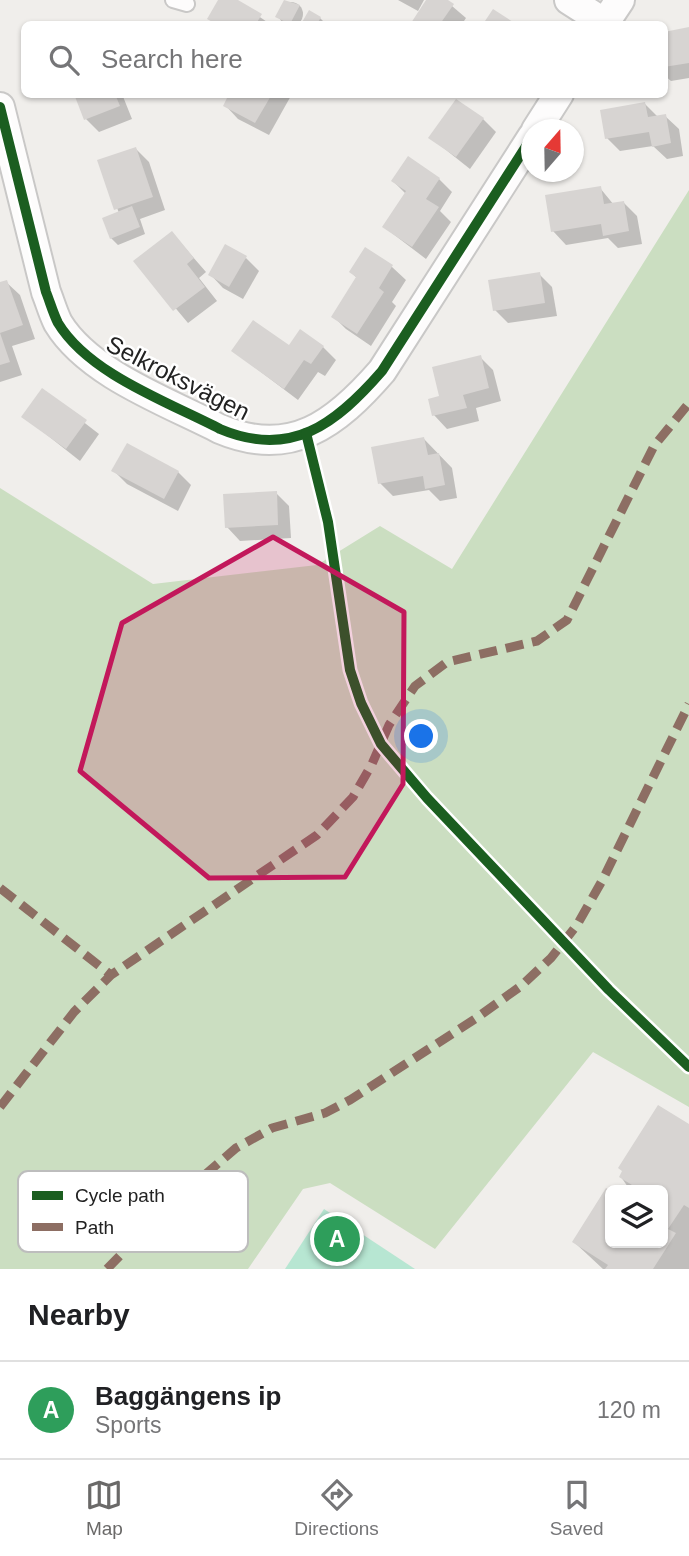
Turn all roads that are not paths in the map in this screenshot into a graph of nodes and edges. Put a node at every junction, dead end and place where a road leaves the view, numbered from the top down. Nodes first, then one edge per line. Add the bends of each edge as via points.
1 (569, 0) edge
2 (610, 16) edge
3 (557, 98) edge
4 (0, 107) edge
5 (544, 119) edge
6 (521, 153) edge

1 - 2 street
3 - 5 street
4 - 6 street, Selkroksvägen via 46,292 58,322 74,344 101,367 220,429 266,442 292,439 324,426 357,400 382,371

